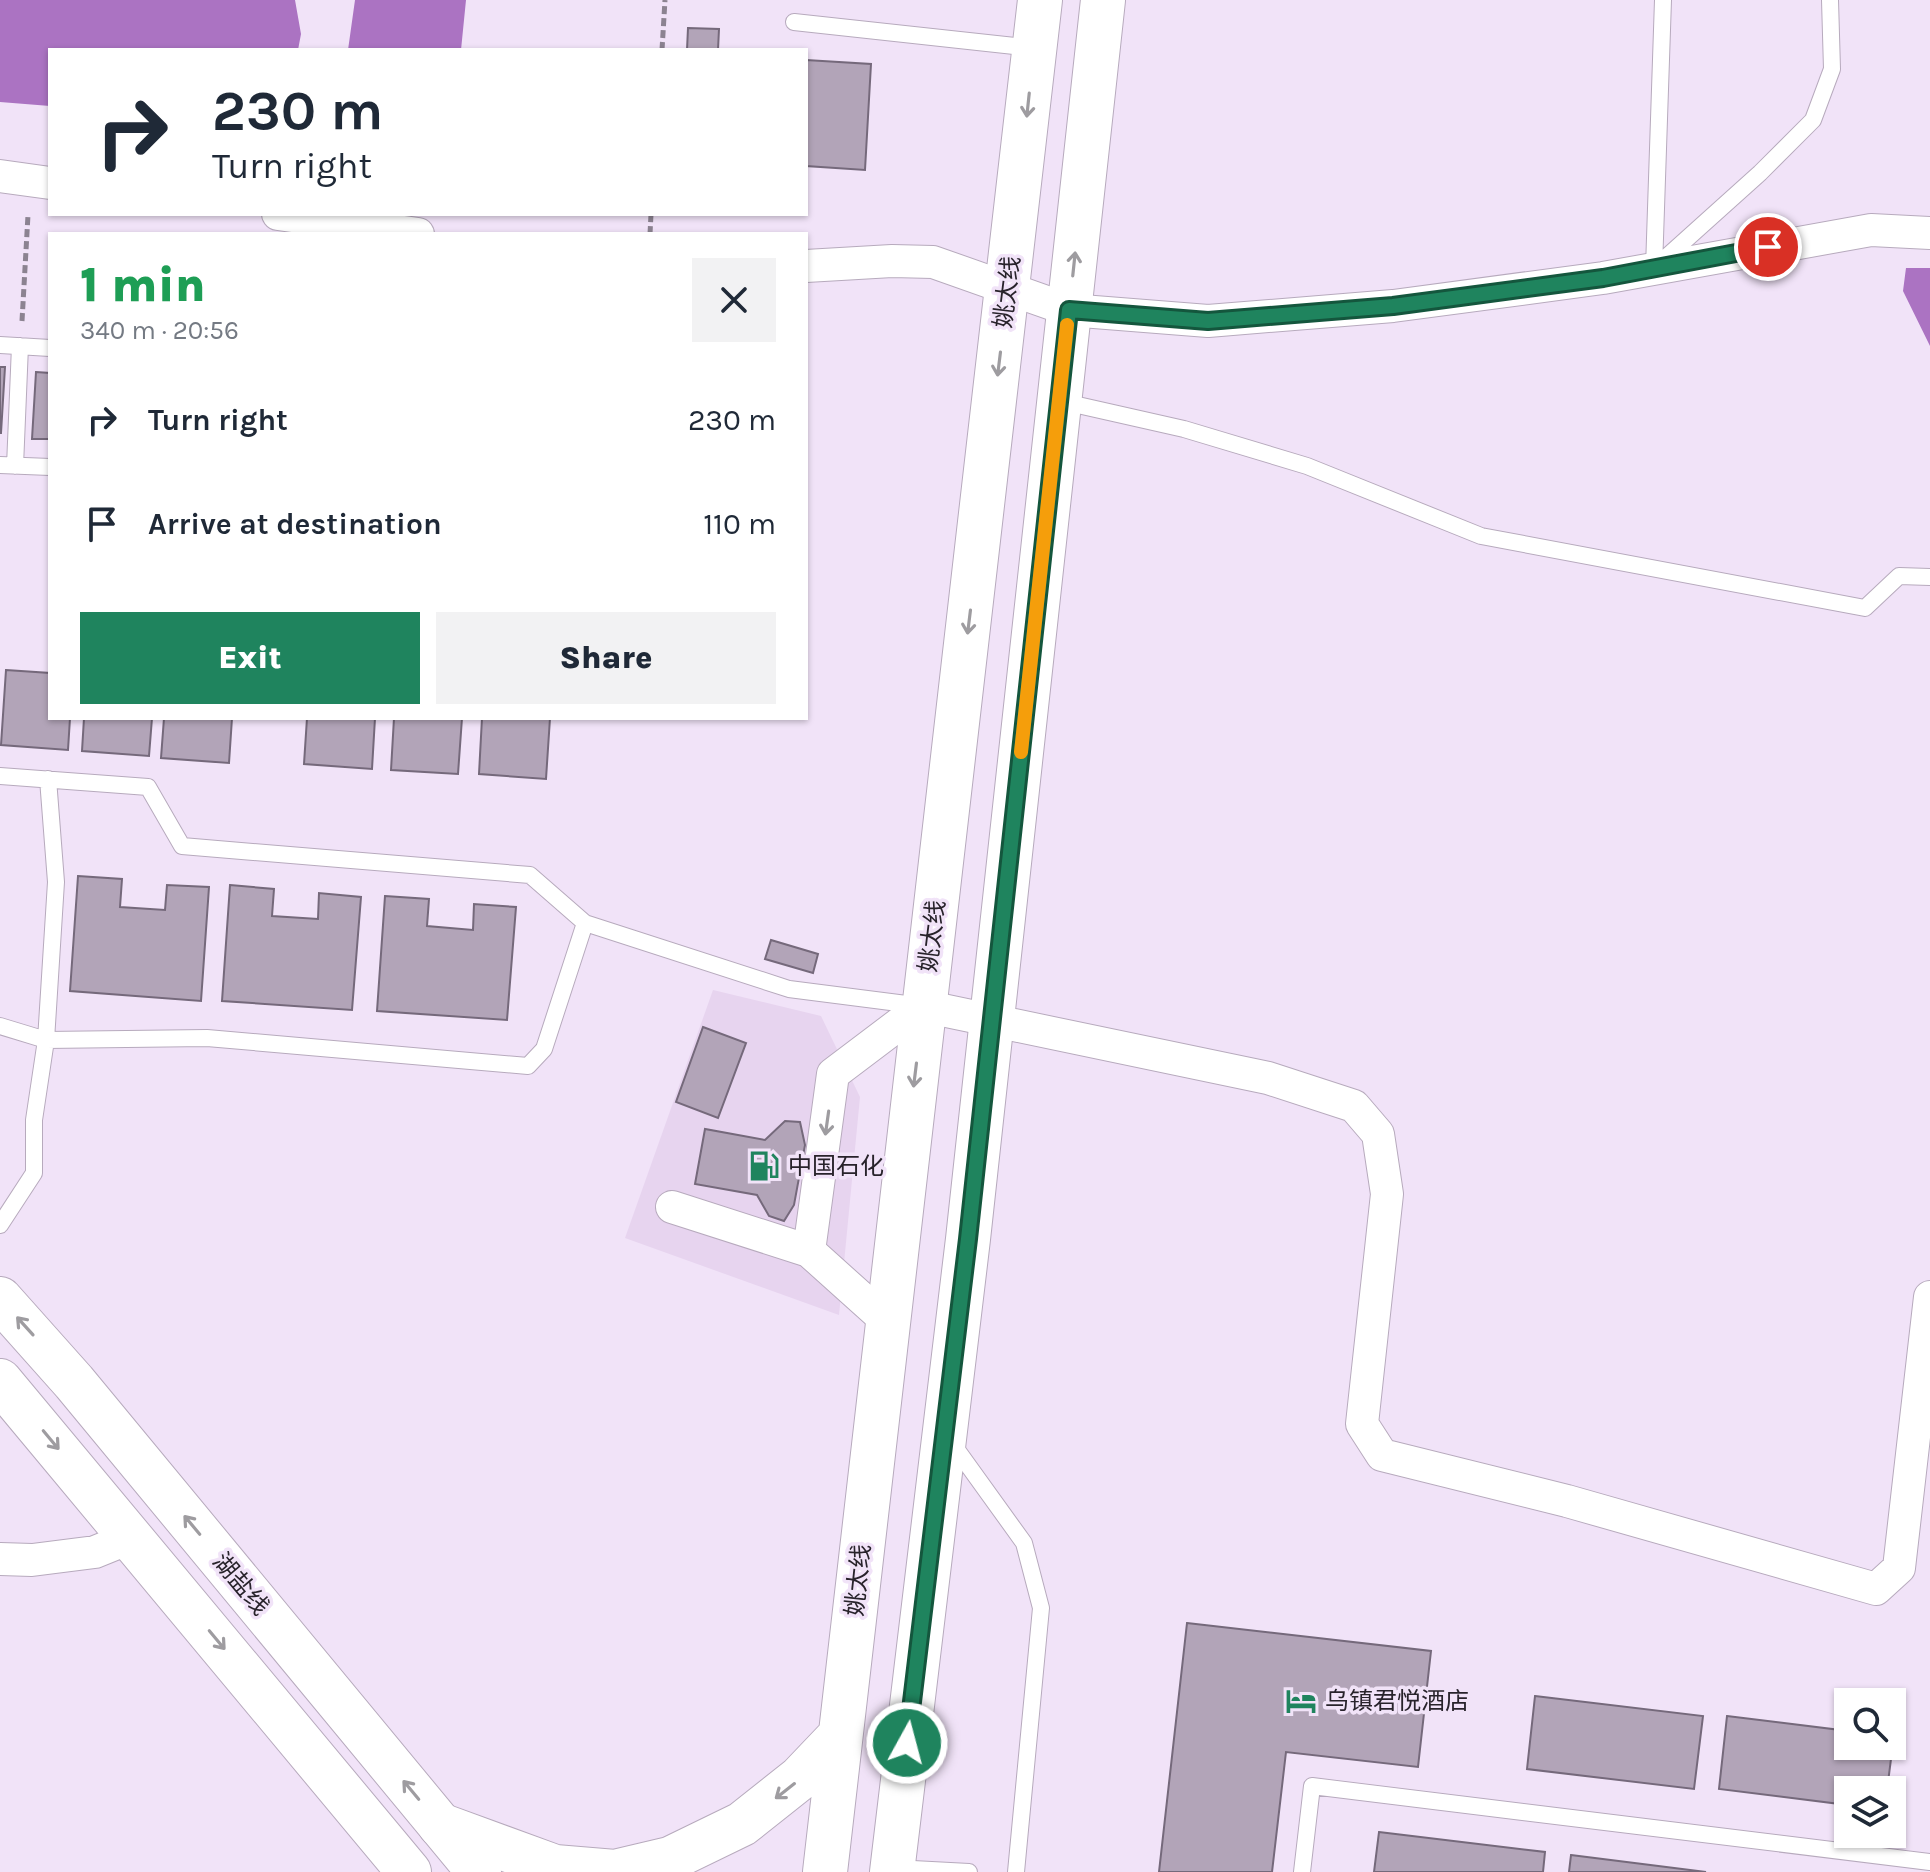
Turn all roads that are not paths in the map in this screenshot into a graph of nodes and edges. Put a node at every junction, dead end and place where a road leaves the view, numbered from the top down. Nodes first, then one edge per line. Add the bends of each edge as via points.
1 (1040, 0) edge
2 (1103, 0) edge
3 (1663, 0) edge
4 (1830, 0) edge
5 (794, 22) dead end
6 (1035, 49) junction
7 (292, 216) edge
8 (404, 232) edge
9 (1930, 233) edge
10 (808, 266) edge
11 (1654, 268) junction
12 (1008, 287) junction
13 (1069, 310) junction
14 (0, 345) edge
15 (20, 346) junction
16 (48, 348) edge
17 (1059, 401) junction
18 (7, 466) edge
19 (48, 467) edge
20 (1930, 577) edge
21 (0, 776) edge
22 (48, 779) junction
23 (585, 923) junction
24 (923, 1006) junction
25 (991, 1019) junction
26 (0, 1026) edge
27 (46, 1040) junction
28 (672, 1207) dead end
29 (0, 1225) edge
30 (809, 1251) junction
31 (1930, 1297) edge
32 (0, 1299) edge
33 (887, 1321) junction
34 (0, 1381) edge
35 (945, 1432) junction
36 (132, 1537) junction
37 (0, 1559) edge
38 (840, 1736) junction
39 (440, 1825) junction
40 (1930, 1862) edge
41 (892, 1870) edge
42 (409, 1872) edge
43 (479, 1872) edge
44 (825, 1872) edge
45 (969, 1872) edge
46 (1016, 1872) edge
47 (1302, 1872) edge

1 - 6 main road, 姚太线
13 -> 2 main road
3 - 11 lane
4 - 11 lane via 1832,69 1813,120
5 - 6 lane
6 -> 12 main road, 姚太线
7 - 8 street
9 - 11 street via 1871,230
10 - 12 street via 933,262
11 - 13 street via 1393,306 1208,321
12 - 13 street
12 -> 24 main road, 姚太线
13 - 17 main road
14 - 15 lane
15 - 16 lane
15 - 18 lane
17 - 20 lane via 1184,429 1307,466 1481,536 1865,608 1899,576
17 - 25 main road
18 - 19 lane
21 - 22 lane
22 - 23 lane via 148,787 182,846 530,875
22 - 27 lane via 56,882
23 - 24 lane via 789,989
23 - 27 lane via 544,1049 528,1066 207,1038
24 - 25 street
24 -> 30 street via 833,1074
24 -> 33 main road, 姚太线
25 - 31 street via 1268,1078 1354,1106 1378,1134 1387,1194 1362,1424 1382,1455 1567,1501 1876,1589 1899,1568
25 - 35 main road
26 - 27 lane
27 - 29 lane via 34,1120 34,1173
28 - 30 street
30 - 33 street
39 -> 32 main road, 湖盐线
33 - 38 main road, 姚太线
34 -> 36 main road
35 - 41 main road
35 - 46 lane via 1024,1543 1041,1608
36 - 37 street via 95,1552
36 -> 42 main road
38 -> 39 main road via 800,1778 742,1824 670,1859 615,1872 555,1867
38 - 44 main road, 姚太线
39 - 43 main road, 湖盐线
40 - 47 lane via 1312,1786
41 - 45 lane

